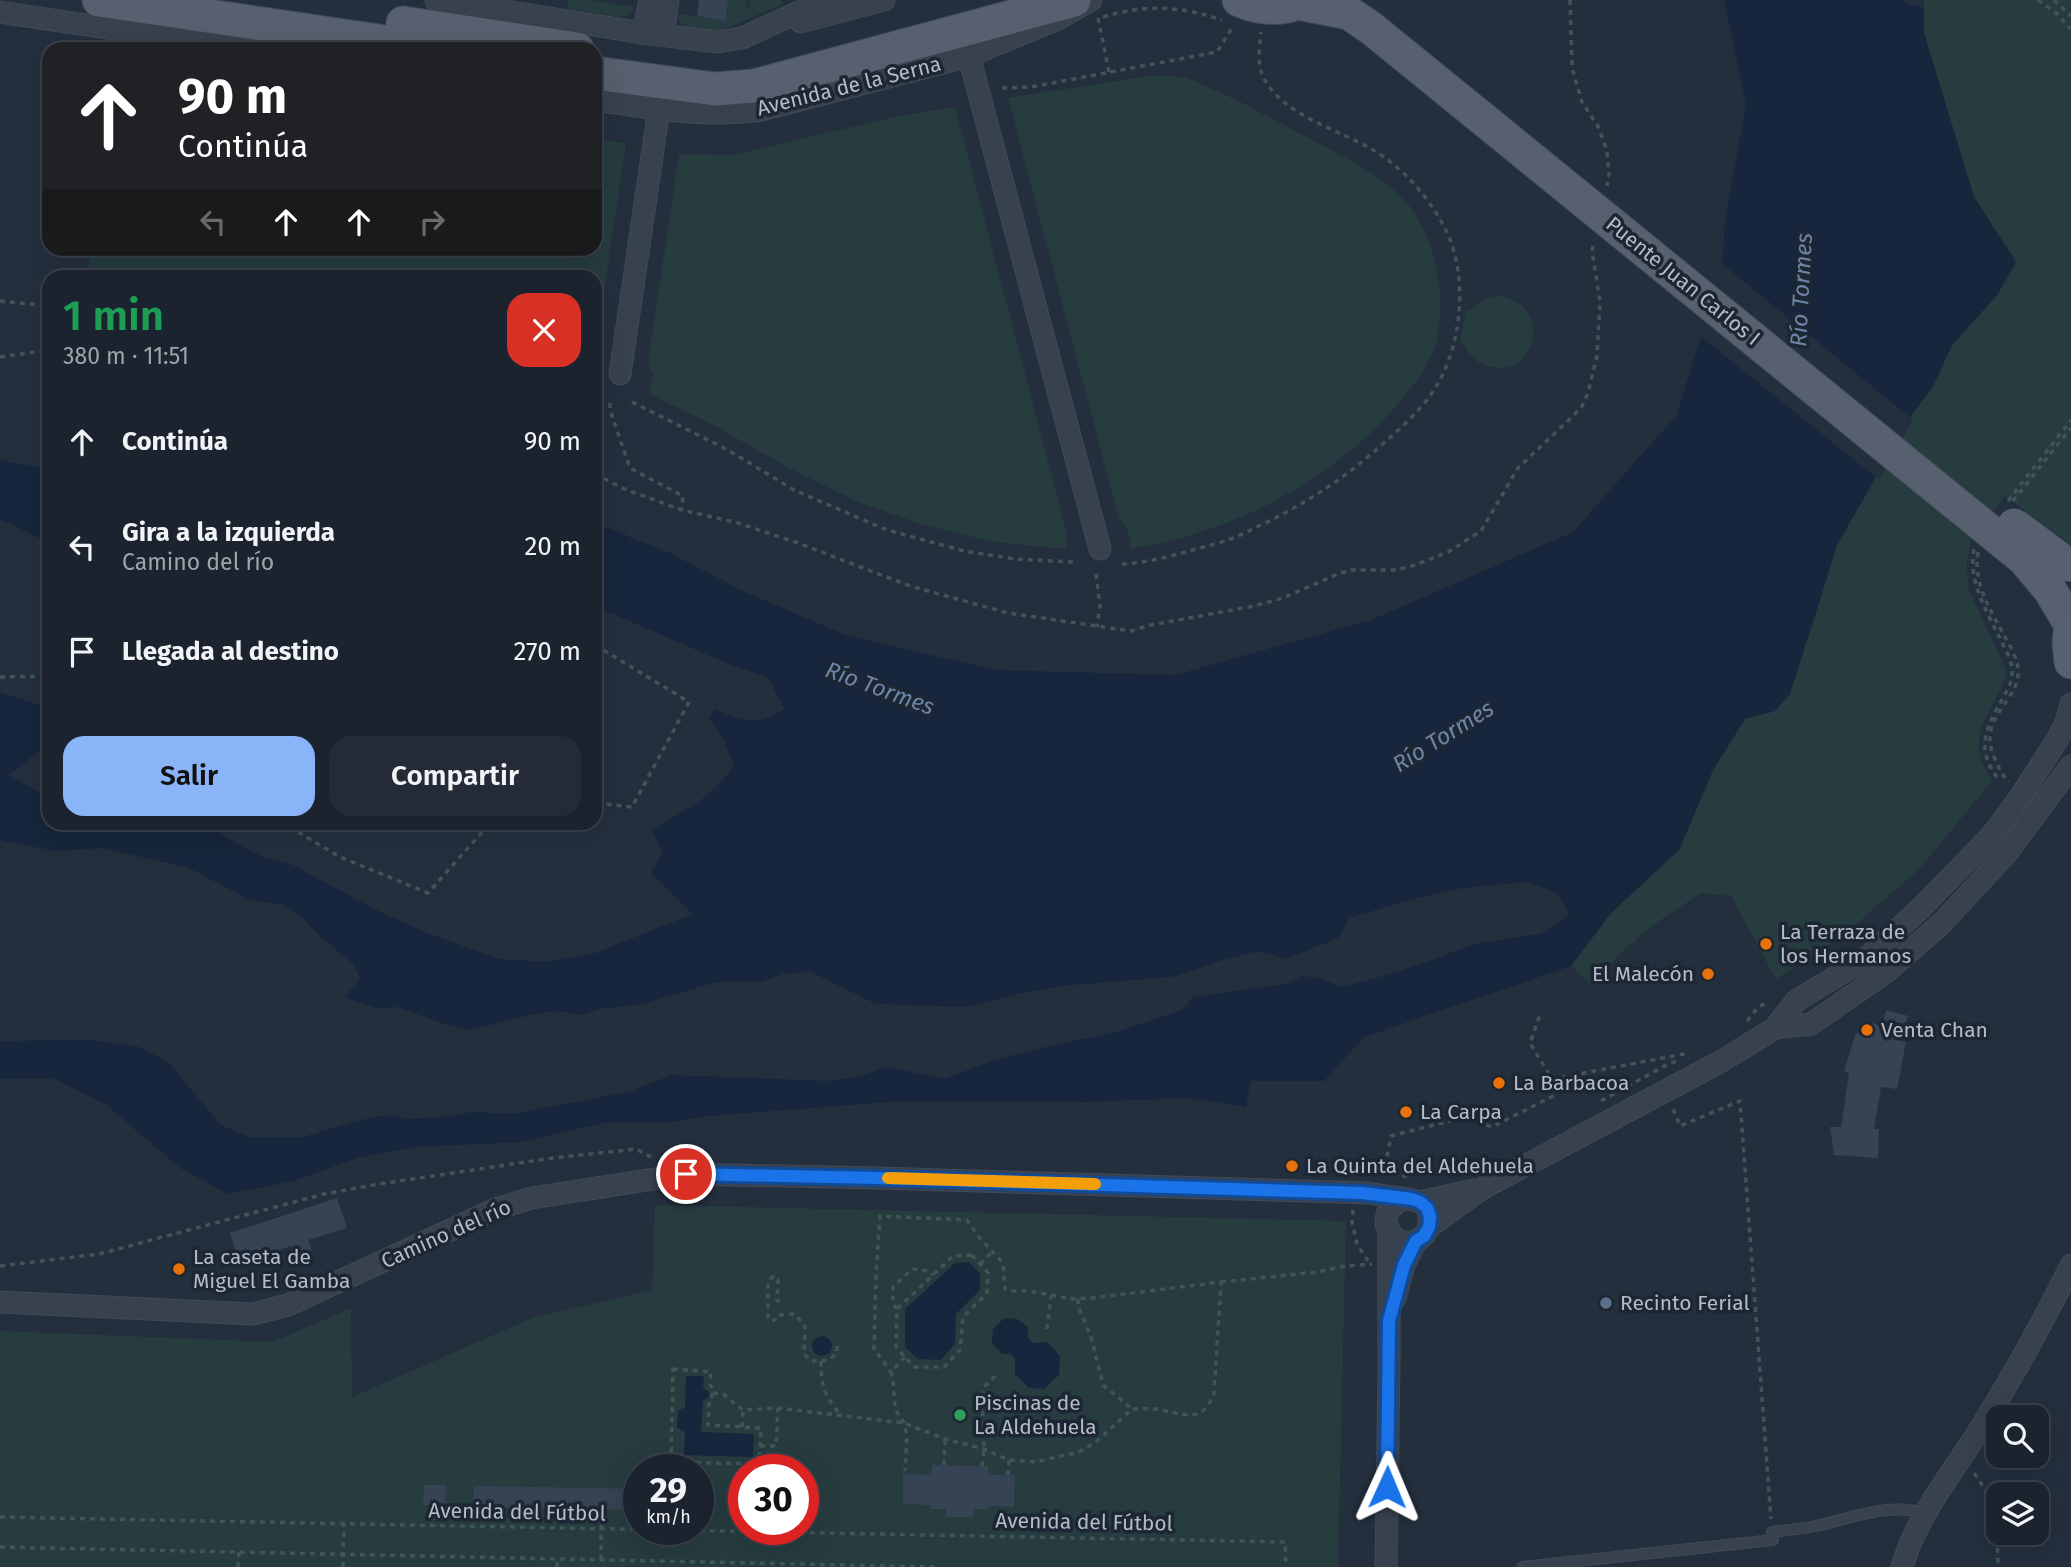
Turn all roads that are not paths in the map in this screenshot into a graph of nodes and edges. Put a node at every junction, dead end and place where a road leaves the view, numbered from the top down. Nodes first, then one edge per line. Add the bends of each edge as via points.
1 (99, 0) edge
2 (245, 0) edge
3 (436, 0) edge
4 (650, 0) edge
5 (668, 0) edge
6 (825, 0) edge
7 (884, 0) edge
8 (985, 0) edge
9 (1373, 0) edge
10 (1300, 1) edge
11 (1087, 6) edge
12 (0, 12) edge
13 (1237, 12) edge
14 (653, 34) junction
15 (742, 38) junction
16 (201, 42) edge
17 (385, 42) edge
18 (530, 42) edge
19 (602, 53) edge
20 (969, 56) junction
21 (602, 74) edge
22 (602, 101) edge
23 (659, 109) junction
24 (1559, 169) junction
25 (620, 374) dead end
26 (1100, 549) dead end
27 (2063, 574) edge
28 (2071, 625) edge
29 (2071, 662) edge
30 (2071, 704) edge
31 (2071, 766) edge
32 (1775, 1028) junction
33 (1483, 1188) junction
34 (1414, 1194) junction
35 (1388, 1232) junction
36 (1422, 1234) junction
37 (2071, 1265) edge
38 (0, 1302) edge
39 (1389, 1321) junction
40 (1924, 1514) junction
41 (1386, 1567) edge
42 (1522, 1567) edge
43 (1902, 1567) edge

1 - 17 main road
2 - 18 main road
3 - 14 street
4 - 14 street
5 - 14 street
6 - 15 street
7 - 15 street
8 - 19 main road via 749,65 695,66
9 - 24 main road, Puente Juan Carlos I
10 - 13 main road, Puente Juan Carlos I via 1275,8 1251,5
10 - 24 main road, Puente Juan Carlos I via 1349,13 1371,27
11 - 20 street, Avenida de la Serna
11 - 21 main road, Avenida de la Serna via 754,86 715,89
12 - 16 street
14 - 15 street via 718,42
20 - 23 street, Avenida de la Serna via 761,110 704,114
20 - 26 street
22 - 23 street, Avenida de la Serna
23 - 25 street
24 - 27 main road, Puente Juan Carlos I, bridge via 2040,545
27 - 28 main road, Puente Juan Carlos I
28 - 29 main road
30 - 32 street via 2057,740 1992,835 1868,957 1796,1001
31 - 32 street via 2007,853 1941,924 1886,972 1811,1024
32 - 33 street
33 - 34 street
33 - 36 street
34 - 35 street via 1388,1211
34 - 36 street via 1430,1217
34 - 38 street, Camino del río via 1354,1179 686,1174 559,1193 496,1209 288,1305 253,1314
35 - 36 street via 1405,1243
35 - 39 street via 1379,1264
36 - 39 street via 1404,1265
37 - 40 street via 2022,1360
39 - 41 street
40 - 42 lane via 1892,1509 1772,1532 1773,1540
40 - 43 street

